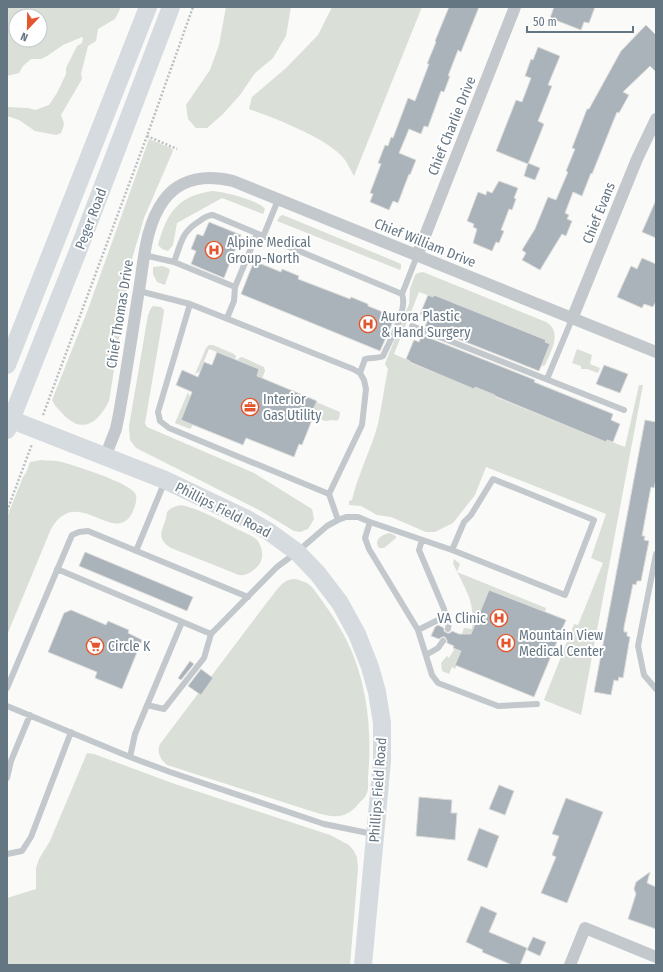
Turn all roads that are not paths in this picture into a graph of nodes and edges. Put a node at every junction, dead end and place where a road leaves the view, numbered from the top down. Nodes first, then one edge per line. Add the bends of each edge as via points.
1 (148, 7) edge
2 (171, 7) edge
3 (515, 7) edge
4 (656, 118) edge
5 (182, 184) joint
6 (278, 200) junction
7 (260, 235) junction
8 (144, 255) junction
9 (417, 256) junction
10 (174, 262) junction
11 (235, 287) junction
12 (139, 291) junction
13 (402, 294) junction
14 (190, 304) junction
15 (227, 318) junction
16 (572, 319) junction
17 (412, 326) dead end
18 (14, 333) edge
19 (656, 352) edge
20 (7, 365) edge
21 (360, 374) junction
22 (547, 380) junction
23 (624, 410) dead end
24 (8, 423) edge
25 (105, 457) junction
26 (165, 480) junction
27 (329, 494) junction
28 (338, 520) junction
29 (370, 522) junction
30 (422, 540) junction
31 (452, 550) junction
32 (136, 551) junction
33 (297, 552) junction
34 (656, 554) edge
35 (57, 569) junction
36 (248, 597) junction
37 (444, 614) junction
38 (182, 622) junction
39 (448, 629) dead end
40 (418, 630) junction
41 (211, 634) junction
42 (443, 641) dead end
43 (426, 654) junction
44 (7, 688) edge
45 (656, 689) edge
46 (537, 704) dead end
47 (7, 706) edge
48 (147, 706) junction
49 (30, 716) junction
50 (71, 732) junction
51 (130, 757) junction
52 (7, 778) edge
53 (375, 834) junction
54 (7, 854) edge
55 (656, 957) edge
56 (362, 965) edge
57 (570, 965) edge

1 - 18 main road, Peger Road
2 - 24 main road, Peger Road via 81,244
3 - 9 street, Chief Charlie Drive
4 - 16 street, Chief Evans
5 - 6 street, Chief William Drive via 199,178 220,178
5 - 8 street, Chief Thomas Drive via 165,198 159,208
6 - 7 lane
6 - 9 street, Chief William Drive
7 - 10 lane via 207,215 185,233
7 - 11 lane
7 - 13 lane
8 - 10 lane
8 - 12 street, Chief Thomas Drive
9 - 13 lane
9 - 16 street, Chief William Drive
10 - 11 lane
11 - 15 lane via 234,301
12 - 14 lane
12 - 25 street, Chief Thomas Drive via 116,429
13 - 21 lane via 403,308 383,356 365,360
14 - 15 lane
14 - 27 lane via 158,412 160,421 169,428
15 - 21 lane
16 - 19 street, Chief William Drive
16 - 22 lane
17 - 22 lane
18 - 20 main road, Peger Road
21 - 27 lane via 366,389 362,425
22 - 23 lane
24 - 25 main road, Phillips Field Road
25 - 26 main road, Phillips Field Road
26 - 32 lane
26 - 33 main road, Phillips Field Road via 247,519
27 - 28 lane
28 - 29 lane via 358,517
28 - 33 lane via 327,526
29 - 30 lane
29 - 40 lane via 365,538 368,549
30 - 31 lane
30 - 37 lane via 419,550
31 - 31 lane via 565,595 594,520 493,479 464,522
32 - 35 lane via 88,531 79,532 72,535
32 - 36 lane
33 - 36 lane via 277,567
33 - 53 main road, Phillips Field Road via 318,574 340,604 357,634 374,680 382,738
34 - 45 lane via 638,646 644,675
35 - 38 lane
35 - 44 lane
36 - 41 lane
37 - 39 lane via 449,620
37 - 40 lane via 442,618
38 - 41 lane
38 - 48 lane
40 - 43 lane
41 - 48 lane via 204,658 164,709
42 - 43 lane via 438,648
43 - 46 lane via 432,675 438,683 498,706
47 - 49 lane
48 - 51 lane via 135,734
49 - 50 lane
49 - 52 lane via 11,761
50 - 51 lane
50 - 54 lane via 31,837 22,850
51 - 53 lane via 324,824
53 - 56 main road, Phillips Field Road
55 - 57 street via 585,928

